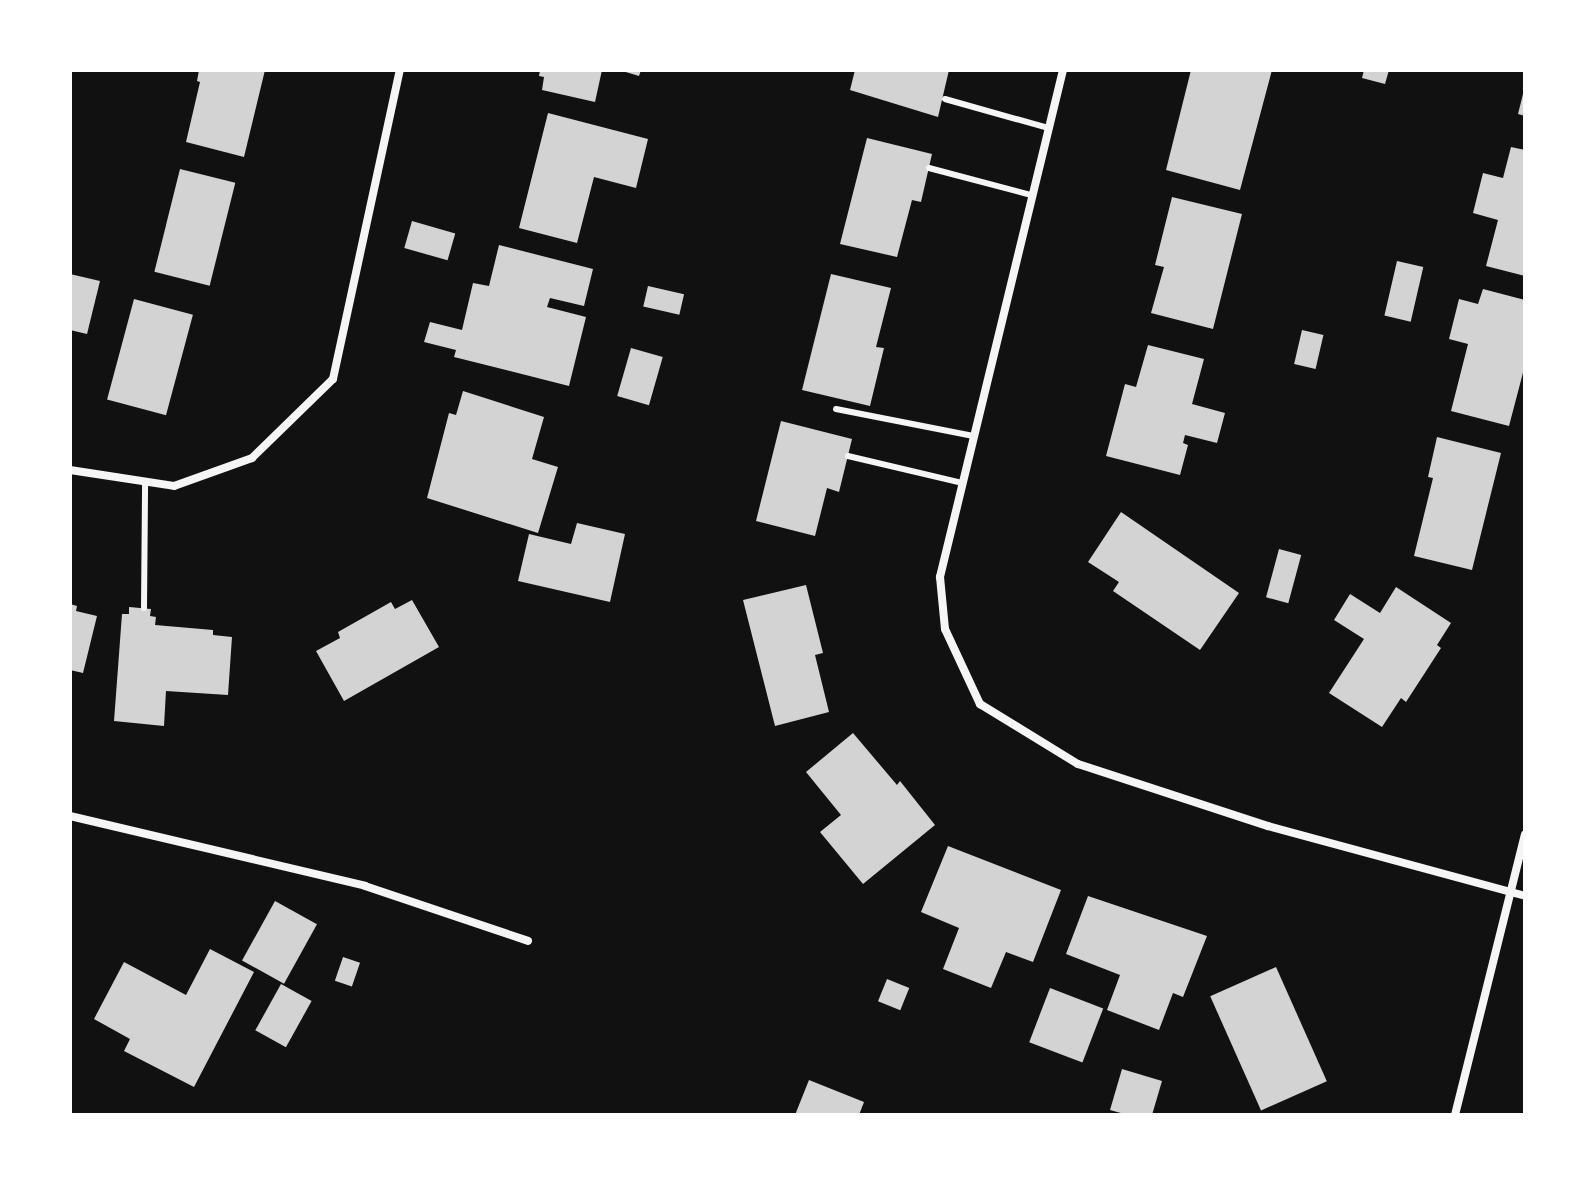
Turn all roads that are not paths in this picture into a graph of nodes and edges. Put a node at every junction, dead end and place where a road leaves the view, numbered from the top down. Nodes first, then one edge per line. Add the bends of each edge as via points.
1 (400, 70) edge
2 (1063, 70) edge
3 (945, 99) dead end
4 (1048, 128) junction
5 (929, 168) dead end
6 (1031, 195) junction
7 (836, 409) dead end
8 (973, 436) junction
9 (848, 456) dead end
10 (70, 470) edge
11 (145, 481) junction
12 (962, 483) junction
13 (144, 608) dead end
14 (70, 816) edge
15 (1525, 835) edge
16 (1510, 894) junction
17 (1525, 896) edge
18 (528, 941) dead end
19 (1455, 1115) edge

1 - 11 street via 333,379 252,458 174,486
2 - 4 street
3 - 4 lane
4 - 6 street
5 - 6 lane
6 - 8 street
7 - 8 lane
8 - 12 street
9 - 12 lane
10 - 11 street
11 - 13 lane
12 - 16 street via 940,577 945,629 980,704 1078,764 1268,826
14 - 18 street via 365,886
15 - 16 street
16 - 17 street
16 - 19 street

